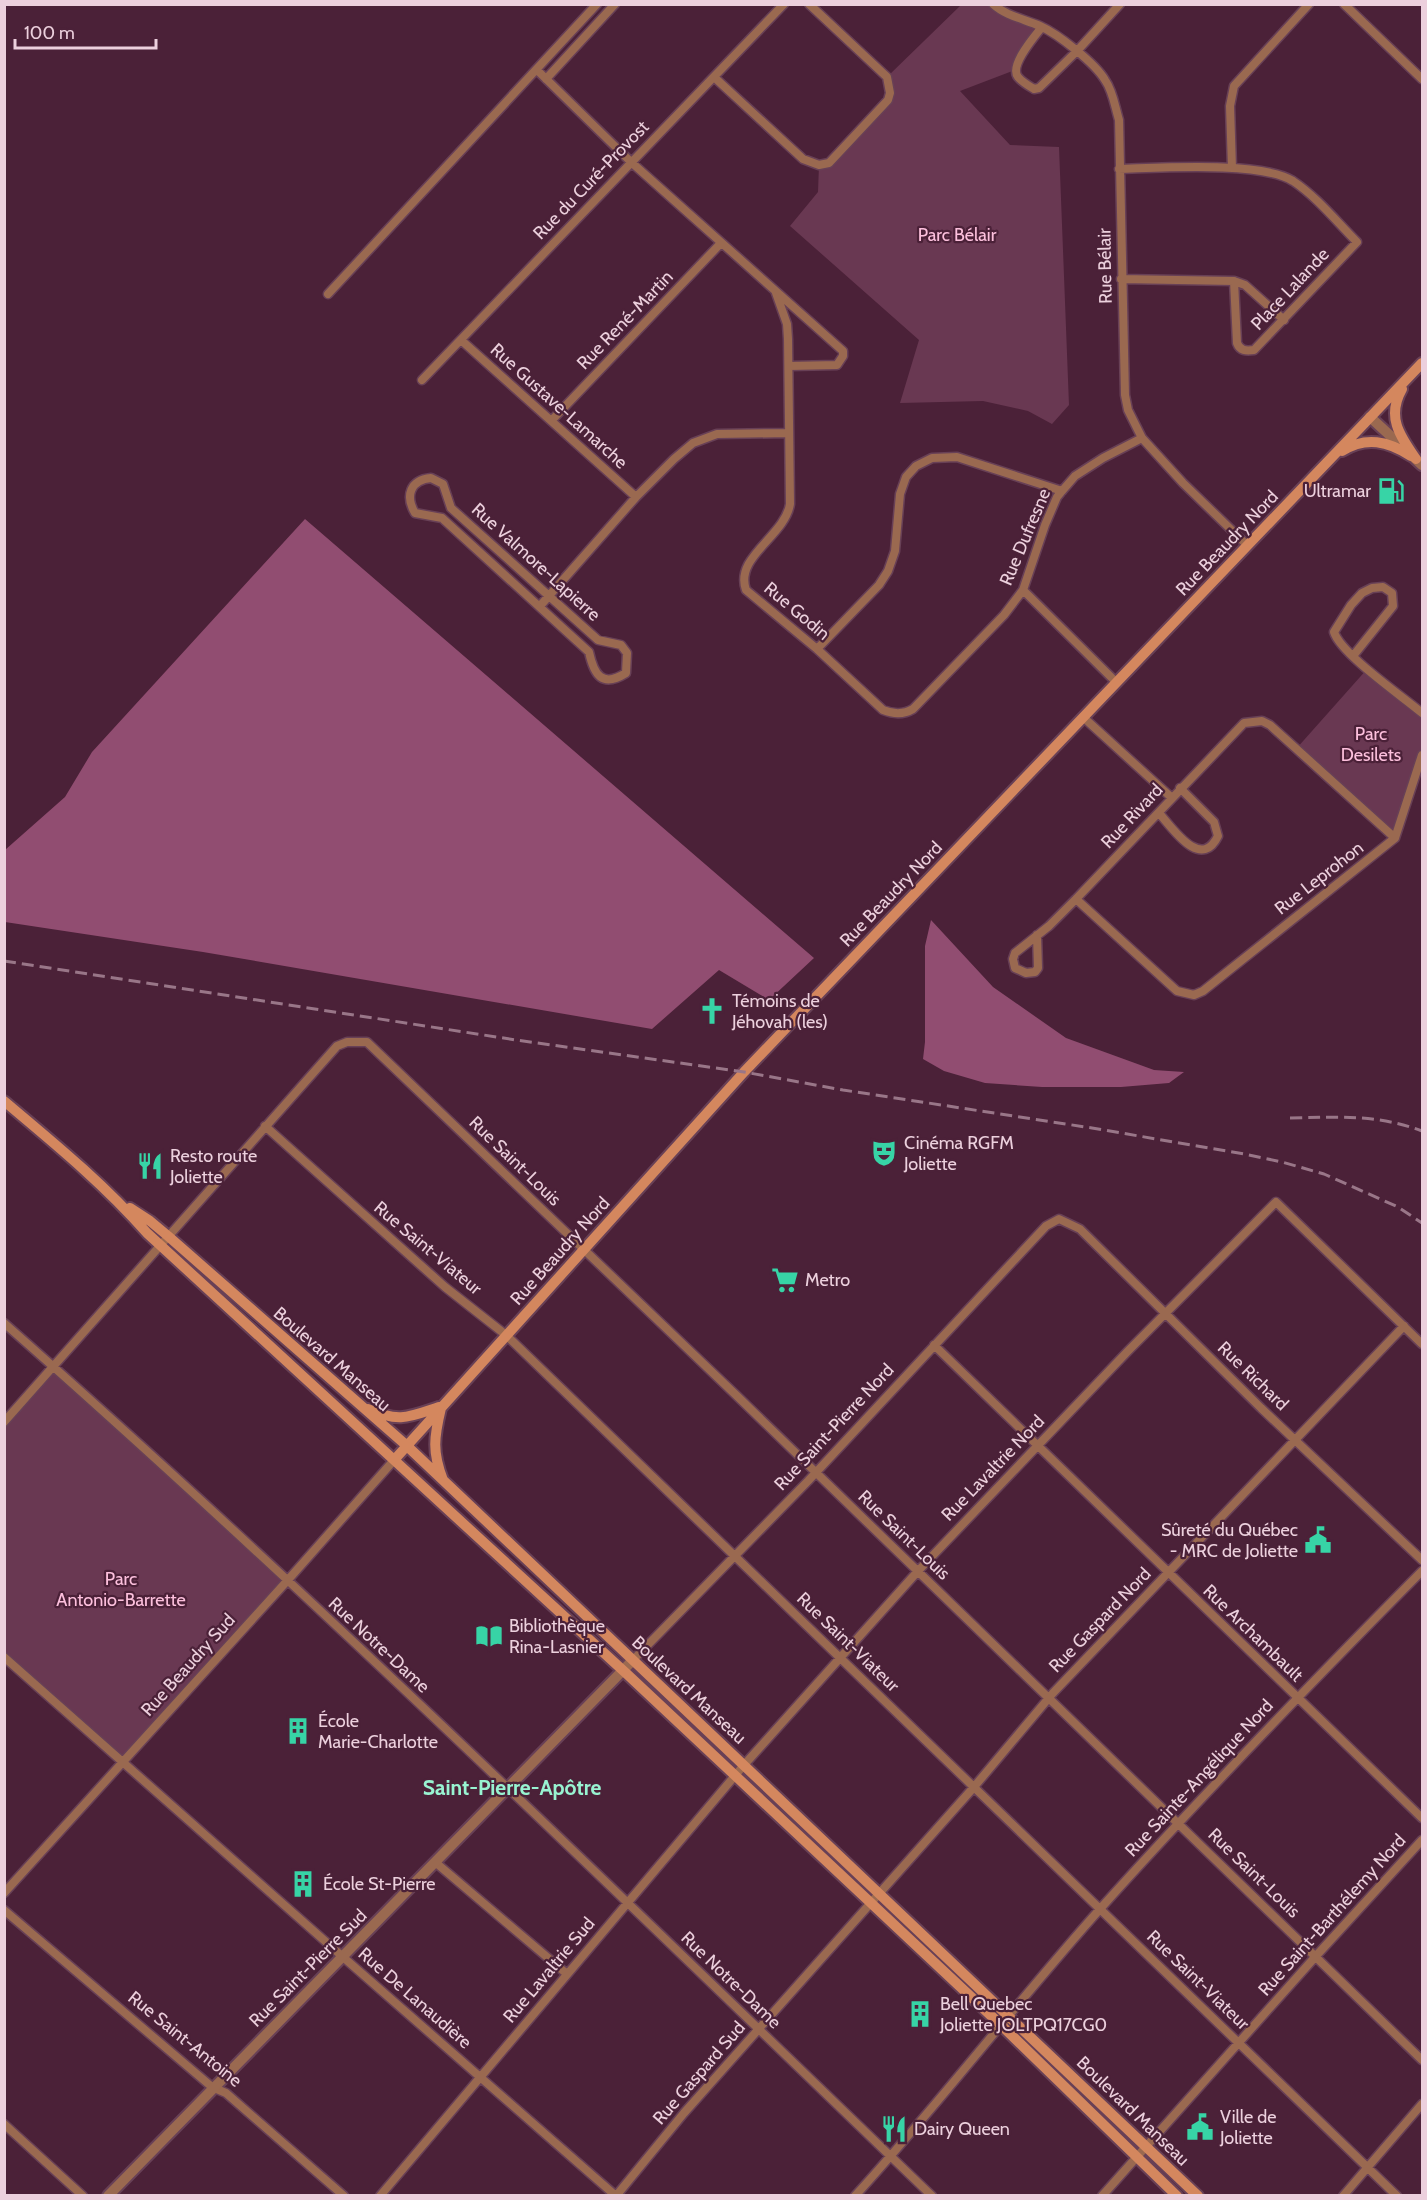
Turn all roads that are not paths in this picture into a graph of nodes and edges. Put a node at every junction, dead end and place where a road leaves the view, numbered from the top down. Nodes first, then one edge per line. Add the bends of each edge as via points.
1 (597, 4) edge
2 (615, 4) edge
3 (784, 4) edge
4 (809, 4) edge
5 (993, 4) edge
6 (1120, 4) edge
7 (1309, 4) edge
8 (1344, 4) edge
9 (1042, 27) junction
10 (1077, 51) junction
11 (537, 70) junction
12 (714, 77) junction
13 (546, 79) junction
14 (1422, 79) edge
15 (631, 162) junction
16 (1232, 168) junction
17 (1119, 169) junction
18 (721, 243) junction
19 (1121, 279) junction
20 (1234, 281) junction
21 (776, 293) junction
22 (328, 294) dead end
23 (1284, 320) junction
24 (461, 340) junction
25 (1420, 365) edge
26 (789, 366) junction
27 (422, 380) dead end
28 (1370, 417) junction
29 (552, 420) junction
30 (789, 433) junction
31 (1142, 438) junction
32 (1331, 458) junction
33 (1419, 462) edge
34 (1062, 491) junction
35 (636, 497) junction
36 (1247, 545) junction
37 (1023, 590) junction
38 (549, 596) junction
39 (540, 606) junction
40 (817, 649) junction
41 (1353, 656) junction
42 (1116, 682) junction
43 (900, 713) joint
44 (1422, 713) edge
45 (1083, 717) junction
46 (1422, 755) edge
47 (1180, 788) junction
48 (1172, 798) junction
49 (1159, 813) junction
50 (1395, 838) junction
51 (1076, 900) junction
52 (1036, 935) dead end
53 (4, 1101) edge
54 (265, 1126) junction
55 (1059, 1219) joint
56 (164, 1240) junction
57 (584, 1250) junction
58 (1164, 1314) junction
59 (4, 1323) edge
60 (1404, 1326) junction
61 (506, 1335) junction
62 (1422, 1344) edge
63 (934, 1345) junction
64 (54, 1367) junction
65 (357, 1404) junction
66 (441, 1406) junction
67 (4, 1422) edge
68 (1296, 1440) junction
69 (406, 1445) junction
70 (1036, 1445) junction
71 (395, 1459) junction
72 (815, 1472) junction
73 (445, 1483) junction
74 (735, 1555) junction
75 (1422, 1560) edge
76 (918, 1571) junction
77 (1422, 1571) edge
78 (1168, 1573) junction
79 (287, 1581) junction
80 (4, 1657) edge
81 (841, 1658) junction
82 (633, 1660) junction
83 (623, 1670) junction
84 (1049, 1697) junction
85 (1296, 1697) junction
86 (124, 1761) junction
87 (744, 1765) junction
88 (735, 1776) junction
89 (507, 1787) junction
90 (974, 1787) junction
91 (1422, 1818) edge
92 (1180, 1824) junction
93 (1422, 1840) edge
94 (435, 1862) junction
95 (4, 1893) edge
96 (880, 1893) junction
97 (628, 1903) junction
98 (870, 1904) junction
99 (1100, 1909) junction
100 (4, 1910) edge
101 (1316, 1956) junction
102 (343, 1957) junction
103 (567, 1974) junction
104 (1009, 2015) junction
105 (1000, 2025) junction
106 (759, 2030) junction
107 (1238, 2042) junction
108 (1422, 2060) edge
109 (481, 2076) junction
110 (212, 2087) junction
111 (1422, 2104) edge
112 (4, 2124) edge
113 (1146, 2146) junction
114 (891, 2156) junction
115 (1137, 2156) junction
116 (1368, 2168) junction
117 (616, 2195) edge
118 (82, 2196) edge
119 (108, 2196) edge
120 (344, 2196) edge
121 (380, 2196) edge
122 (855, 2196) edge
123 (932, 2196) edge
124 (1102, 2196) edge
125 (1177, 2196) edge
126 (1198, 2196) edge
127 (1343, 2196) edge
128 (1397, 2196) edge

1 - 11 street
2 - 13 street
3 - 12 street, Rue du Curé-Provost
4 - 12 street via 887,77 890,86 888,100 829,163 819,165 804,159
5 - 9 street, Rue Bélair
6 - 10 street
7 - 16 street via 1234,86 1230,106
8 - 14 street
9 - 10 street, Rue Bélair
9 - 10 street via 1015,70 1034,89
10 - 17 street, Rue Bélair via 1105,79 1112,94 1119,120
11 - 13 street, Rue Godin
11 - 22 street
12 - 15 street, Rue du Curé-Provost
13 - 15 street, Rue Godin
15 - 18 street, Rue Godin
15 - 24 street, Rue du Curé-Provost
16 - 17 street
16 - 23 street, Place Lalande via 1279,174 1292,181 1357,242
17 - 19 street, Rue Bélair
18 - 21 street, Rue Godin
18 - 29 street, Rue René-Martin
19 - 20 street
19 - 31 street, Rue Bélair via 1125,395
20 - 23 street via 1245,285
20 - 23 street, Place Lalande via 1238,347 1254,350
21 - 26 street, Rue Godin via 787,324
21 - 26 street, Rue Godin via 843,351 837,365
24 - 27 street, Rue du Curé-Provost
24 - 29 street, Rue Gustave-Lamarche
25 - 28 main road, Rue Beaudry Nord
25 - 33 main road via 1395,404 1399,436
26 - 30 street, Rue Godin
28 - 32 main road, Rue Beaudry Nord
28 - 33 street
29 - 35 street, Rue Gustave-Lamarche
30 - 35 street via 717,434 700,440 674,459
30 - 40 street, Rue Godin via 788,514 750,562 743,582 746,590
31 - 34 street, Rue Dufresne via 1075,476
31 - 36 street, Rue Bélair
32 - 33 main road via 1350,446 1369,441 1396,446
32 - 36 main road, Rue Beaudry Nord
34 - 37 street, Rue Dufresne via 1045,525
34 - 40 street via 957,457 932,458 916,466 906,477 900,494 895,551 888,571
35 - 38 street
36 - 42 main road, Rue Beaudry Nord
37 - 42 street
37 - 43 street, Rue Dufresne via 913,710
38 - 39 street
38 - 39 street, Rue Valmore-Lapierre via 598,640 621,645 627,653 626,673 608,680 599,676 589,652
38 - 39 street, Rue Valmore-Lapierre via 451,508 443,484 431,478 414,484 410,500 415,513 442,518
40 - 43 street, Rue Godin via 883,710
41 - 41 street via 1393,606 1392,593 1383,587 1362,593 1334,632
41 - 44 street
42 - 45 main road, Rue Beaudry Nord
45 - 48 street
45 - 57 main road, Rue Beaudry Nord via 744,1072
46 - 50 street
47 - 48 street, Rue Rivard
47 - 49 street via 1214,822 1218,836 1214,843 1203,850 1196,849
47 - 50 street, Rue Rivard via 1245,723 1262,721
48 - 49 street, Rue Rivard
49 - 51 street, Rue Rivard
50 - 51 street, Rue Leprohon via 1194,995 1177,991
51 - 52 street, Rue Rivard
53 - 56 main road, Boulevard Manseau via 118,1200 150,1221
54 - 56 street
54 - 57 street, Rue Saint-Louis via 337,1046 367,1042
54 - 61 street, Rue Saint-Viateur via 445,1287
55 - 58 street, Rue Richard via 1080,1229
55 - 63 street, Rue Saint-Pierre Nord via 1046,1226
56 - 64 street
56 - 65 main road, Boulevard Manseau
56 - 71 main road, Boulevard Manseau
57 - 61 main road, Rue Beaudry Nord
57 - 72 street, Rue Saint-Louis
58 - 60 street, Rue Lavaltrie Nord via 1276,1202
58 - 68 street, Rue Richard
58 - 70 street, Rue Lavaltrie Nord
59 - 64 street, Rue Notre-Dame
60 - 62 street
60 - 68 street, Rue Gaspard Nord
61 - 66 main road, Rue Beaudry Nord
61 - 74 street, Rue Saint-Viateur
63 - 70 street, Rue Archambault
63 - 72 street, Rue Saint-Pierre Nord
64 - 67 street
64 - 79 street, Rue Notre-Dame
65 - 66 main road via 398,1418
65 - 69 main road, Boulevard Manseau
66 - 69 main road, Rue Beaudry Nord
66 - 73 main road via 434,1436 437,1463
68 - 75 street, Rue Richard
68 - 78 street, Rue Gaspard Nord
69 - 71 main road, Rue Beaudry Nord
69 - 73 main road, Boulevard Manseau
70 - 76 street, Rue Lavaltrie Nord
70 - 78 street, Rue Archambault
71 - 79 street, Rue Beaudry Sud
71 - 83 main road, Boulevard Manseau
72 - 74 street, Rue Saint-Pierre Nord
72 - 76 street, Rue Saint-Louis
73 - 82 main road, Boulevard Manseau
74 - 81 street, Rue Saint-Viateur
74 - 82 street, Rue Saint-Pierre Nord
76 - 81 street, Rue Lavaltrie Nord
76 - 84 street, Rue Saint-Louis
77 - 85 street, Rue Sainte-Angélique Nord
78 - 84 street, Rue Gaspard Nord
78 - 85 street, Rue Archambault
79 - 86 street, Rue Beaudry Sud
79 - 89 street, Rue Notre-Dame
80 - 86 street, Rue De Lanaudière
81 - 87 street, Rue Lavaltrie Nord
81 - 90 street, Rue Saint-Viateur
82 - 83 street, Rue Saint-Pierre Sud
82 - 87 main road, Boulevard Manseau
83 - 88 main road, Boulevard Manseau
83 - 89 street, Rue Saint-Pierre Sud
84 - 90 street, Rue Gaspard Nord
84 - 92 street, Rue Saint-Louis
85 - 91 street, Rue Archambault
85 - 92 street, Rue Sainte-Angélique Nord
86 - 95 street, Rue Beaudry Sud
86 - 102 street, Rue De Lanaudière
87 - 88 street, Rue Lavaltrie Sud
87 - 96 main road, Boulevard Manseau
88 - 97 street, Rue Lavaltrie Sud
88 - 98 main road, Boulevard Manseau
89 - 94 street, Rue Saint-Pierre Sud
89 - 97 street, Rue Notre-Dame
90 - 96 street, Rue Gaspard Nord
90 - 99 street, Rue Saint-Viateur
92 - 99 street, Rue Sainte-Angélique Nord
92 - 101 street, Rue Saint-Louis
93 - 101 street, Rue Saint-Barthélemy Nord
94 - 102 street, Rue Saint-Pierre Sud
94 - 103 street
96 - 98 street, Rue Gaspard Sud
96 - 104 main road, Boulevard Manseau
97 - 103 street, Rue Lavaltrie Sud
97 - 106 street, Rue Notre-Dame
98 - 105 main road, Boulevard Manseau
98 - 106 street, Rue Gaspard Sud
99 - 104 street, Rue Sainte-Angélique Nord
99 - 107 street, Rue Saint-Viateur
100 - 110 street, Rue Saint-Antoine
101 - 107 street, Rue Saint-Barthélemy Nord
101 - 108 street, Rue Saint-Louis
102 - 109 street, Rue De Lanaudière
102 - 110 street, Rue Saint-Pierre Sud
103 - 109 street, Rue Lavaltrie Sud
104 - 105 street, Rue Sainte-Angélique Nord
104 - 113 main road, Boulevard Manseau
105 - 114 street, Rue Sainte-Angélique Nord
105 - 115 main road, Boulevard Manseau
106 - 114 street, Rue Notre-Dame
106 - 117 street, Rue Gaspard Sud
107 - 113 street, Rue Saint-Barthélemy Nord
107 - 116 street, Rue Saint-Viateur
109 - 117 street, Rue De Lanaudière
109 - 121 street, Rue Lavaltrie Sud
110 - 119 street, Rue Saint-Pierre Sud
110 - 120 street, Rue Saint-Antoine via 226,2093
111 - 116 street
112 - 118 street
113 - 115 street, Rue Saint-Barthélemy Nord
113 - 126 main road, Boulevard Manseau
114 - 122 street, Rue Sainte-Angélique Nord
114 - 123 street, Rue Notre-Dame
115 - 124 street, Rue Saint-Barthélemy Nord
115 - 125 main road, Boulevard Manseau
116 - 127 street
116 - 128 street, Rue Saint-Viateur

